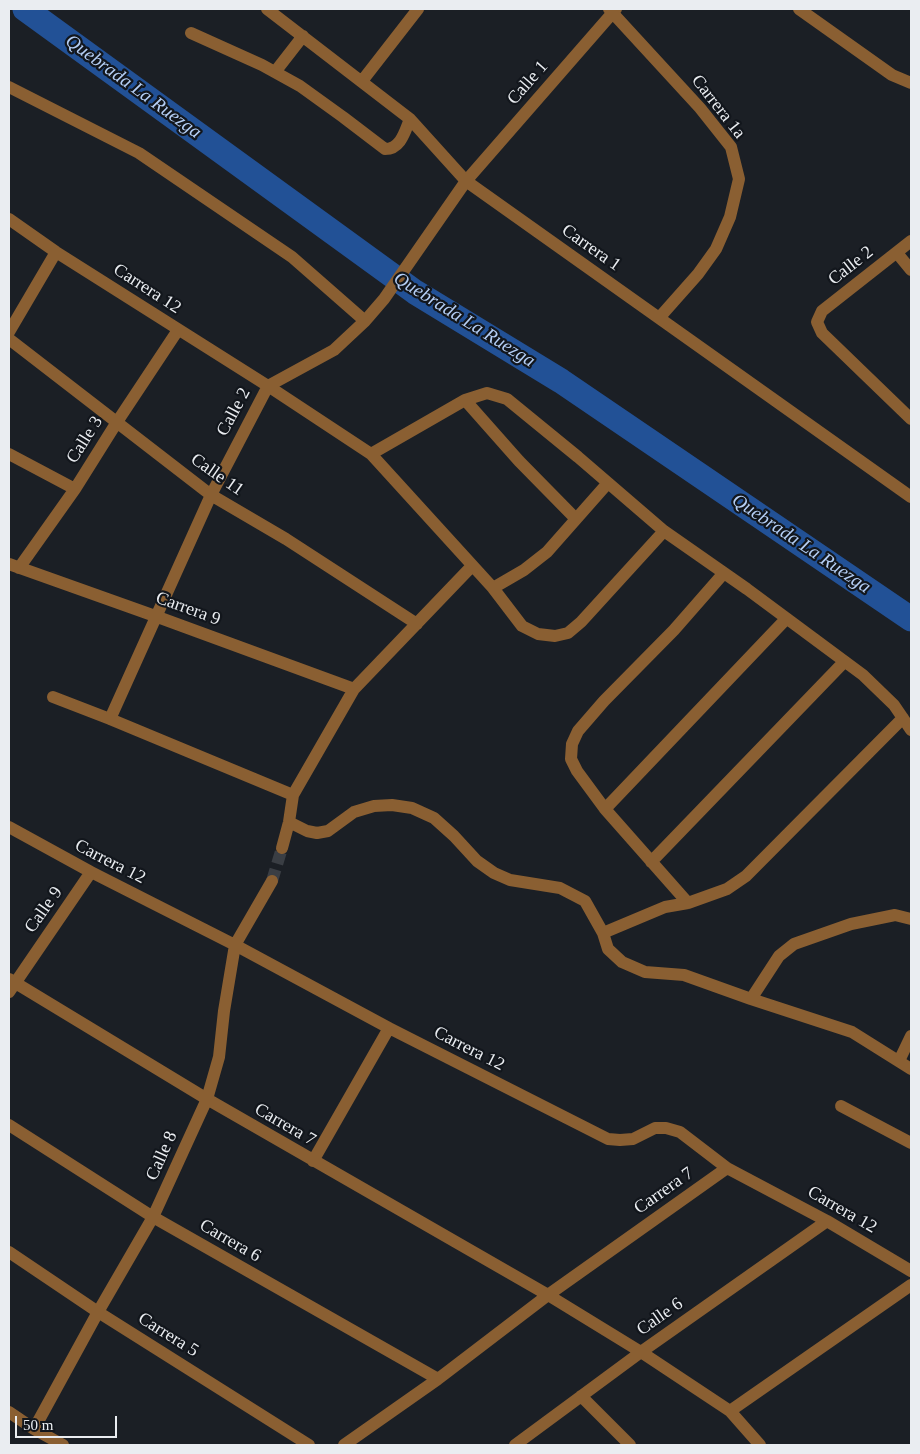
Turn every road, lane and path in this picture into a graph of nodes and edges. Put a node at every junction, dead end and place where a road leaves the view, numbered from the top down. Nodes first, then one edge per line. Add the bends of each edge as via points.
1 (267, 9) edge
2 (418, 9) edge
3 (799, 9) edge
4 (613, 10) edge
5 (191, 33) dead end
6 (303, 36) junction
7 (275, 72) junction
8 (362, 81) junction
9 (911, 83) edge
10 (9, 87) edge
11 (410, 119) junction
12 (466, 181) junction
13 (9, 220) edge
14 (911, 241) edge
15 (56, 252) junction
16 (897, 253) junction
17 (911, 270) edge
18 (659, 318) junction
19 (365, 321) junction
20 (178, 330) junction
21 (9, 332) edge
22 (9, 339) edge
23 (268, 386) junction
24 (465, 400) junction
25 (911, 420) edge
26 (117, 422) junction
27 (9, 454) edge
28 (371, 454) junction
29 (607, 484) junction
30 (75, 488) junction
31 (211, 495) junction
32 (911, 497) edge
33 (576, 519) junction
34 (664, 532) junction
35 (14, 566) edge
36 (472, 566) junction
37 (723, 574) junction
38 (493, 588) junction
39 (155, 616) junction
40 (786, 619) junction
41 (417, 624) junction
42 (844, 662) junction
43 (354, 689) junction
44 (53, 697) dead end
45 (904, 718) junction
46 (110, 719) junction
47 (911, 730) edge
48 (293, 795) junction
49 (605, 809) junction
50 (289, 822) junction
51 (9, 827) edge
52 (282, 848) tunnel mouth
53 (651, 862) junction
54 (91, 872) junction
55 (272, 881) tunnel mouth
56 (688, 903) junction
57 (911, 919) edge
58 (603, 933) junction
59 (235, 945) junction
60 (11, 984) edge
61 (751, 999) junction
62 (389, 1028) junction
63 (911, 1036) edge
64 (899, 1061) junction
65 (911, 1069) edge
66 (207, 1099) junction
67 (840, 1106) dead end
68 (9, 1125) edge
69 (911, 1143) edge
70 (313, 1161) junction
71 (727, 1168) junction
72 (153, 1217) junction
73 (827, 1221) junction
74 (9, 1252) edge
75 (911, 1271) edge
76 (911, 1285) edge
77 (548, 1295) junction
78 (98, 1312) junction
79 (641, 1352) junction
80 (438, 1379) junction
81 (581, 1396) junction
82 (730, 1411) junction
83 (9, 1412) edge
84 (34, 1429) junction
85 (63, 1445) edge
86 (310, 1445) edge
87 (344, 1445) edge
88 (515, 1445) edge
89 (630, 1445) edge
90 (760, 1445) edge

1 - 6 street, Carrera 1
2 - 8 street
3 - 9 street via 892,75
4 - 12 street, Calle 1
4 - 18 street, Carrera 1a via 731,147 739,179 730,217 716,248
5 - 7 street
6 - 7 street
6 - 8 street, Carrera 1
7 - 11 street via 385,149 391,149 400,142
8 - 11 street, Carrera 1
10 - 19 street via 140,152 292,257
11 - 12 street, Carrera 1
12 - 18 street, Carrera 1
12 - 19 street, Calle 2 via 384,300
13 - 15 street, Carrera 12
14 - 16 street, Calle 2
15 - 20 street, Carrera 12
15 - 21 street
16 - 17 street
16 - 25 street, Calle 2 via 822,311 818,322 822,333
18 - 32 street, Carrera 1
19 - 23 street, Calle 2 via 334,350
20 - 23 street, Carrera 12
20 - 26 street, Calle 3
22 - 26 street, Calle 11
23 - 28 street, Carrera 12
23 - 31 street, Calle 2
24 - 28 street
24 - 29 street via 487,393 507,399
24 - 33 street
26 - 30 street, Calle 3
26 - 31 street, Calle 11
27 - 30 street
28 - 36 street, Carrera 12
29 - 33 street
29 - 34 street
30 - 35 street, Calle 3
31 - 39 street, Calle 2
31 - 41 street, Calle 11 via 286,539
33 - 38 street via 547,552
34 - 37 street
34 - 38 street, Carrera 12 via 568,633 555,636 538,634 522,626
35 - 39 street, Carrera 9
36 - 38 street, Carrera 12
36 - 41 street
37 - 40 street
37 - 49 street via 578,731 572,744 571,759
39 - 43 street, Carrera 9
39 - 46 street, Calle 2
40 - 42 street
40 - 49 street
41 - 43 street
42 - 45 street via 862,675
42 - 53 street
43 - 48 street
44 - 46 street
45 - 47 street
45 - 56 street via 746,876 727,889
46 - 48 street
48 - 50 street
49 - 53 street
50 - 52 street
50 - 58 street via 317,833 328,831 354,812 374,806 412,808 434,818 477,861 494,873 510,880 560,888 585,901
51 - 54 street, Carrera 12
53 - 56 street
54 - 59 street, Carrera 12
54 - 60 street, Calle 9
55 - 59 street, Calle 8
56 - 58 street via 665,907
57 - 61 street via 895,915 851,924 794,944 779,956
58 - 61 street via 608,949 622,962 646,972 684,975
59 - 62 street, Carrera 12
59 - 66 street, Calle 8 via 219,1057
60 - 66 street, Carrera 7
61 - 64 street via 852,1032
62 - 70 street
62 - 71 street, Carrera 12 via 608,1139 633,1139 655,1128 666,1128 680,1132
63 - 64 street
64 - 65 street
66 - 70 street, Carrera 7
66 - 72 street, Calle 8
67 - 69 street
68 - 72 street, Carrera 6
70 - 77 street, Carrera 7
71 - 73 street, Carrera 12
71 - 77 street, Carrera 7
72 - 78 street, Calle 8
72 - 80 street, Carrera 6
73 - 75 street, Carrera 12
73 - 79 street, Calle 6
74 - 78 street, Carrera 5
76 - 82 street
77 - 79 street, Carrera 7
77 - 80 street, Carrera 7
78 - 84 street, Calle 8
78 - 86 street, Carrera 5
79 - 81 street, Calle 6
79 - 82 street, Carrera 7
80 - 87 street, Carrera 7
81 - 88 street, Calle 6
81 - 89 street
82 - 90 street, Carrera 7
83 - 84 street
84 - 85 street

